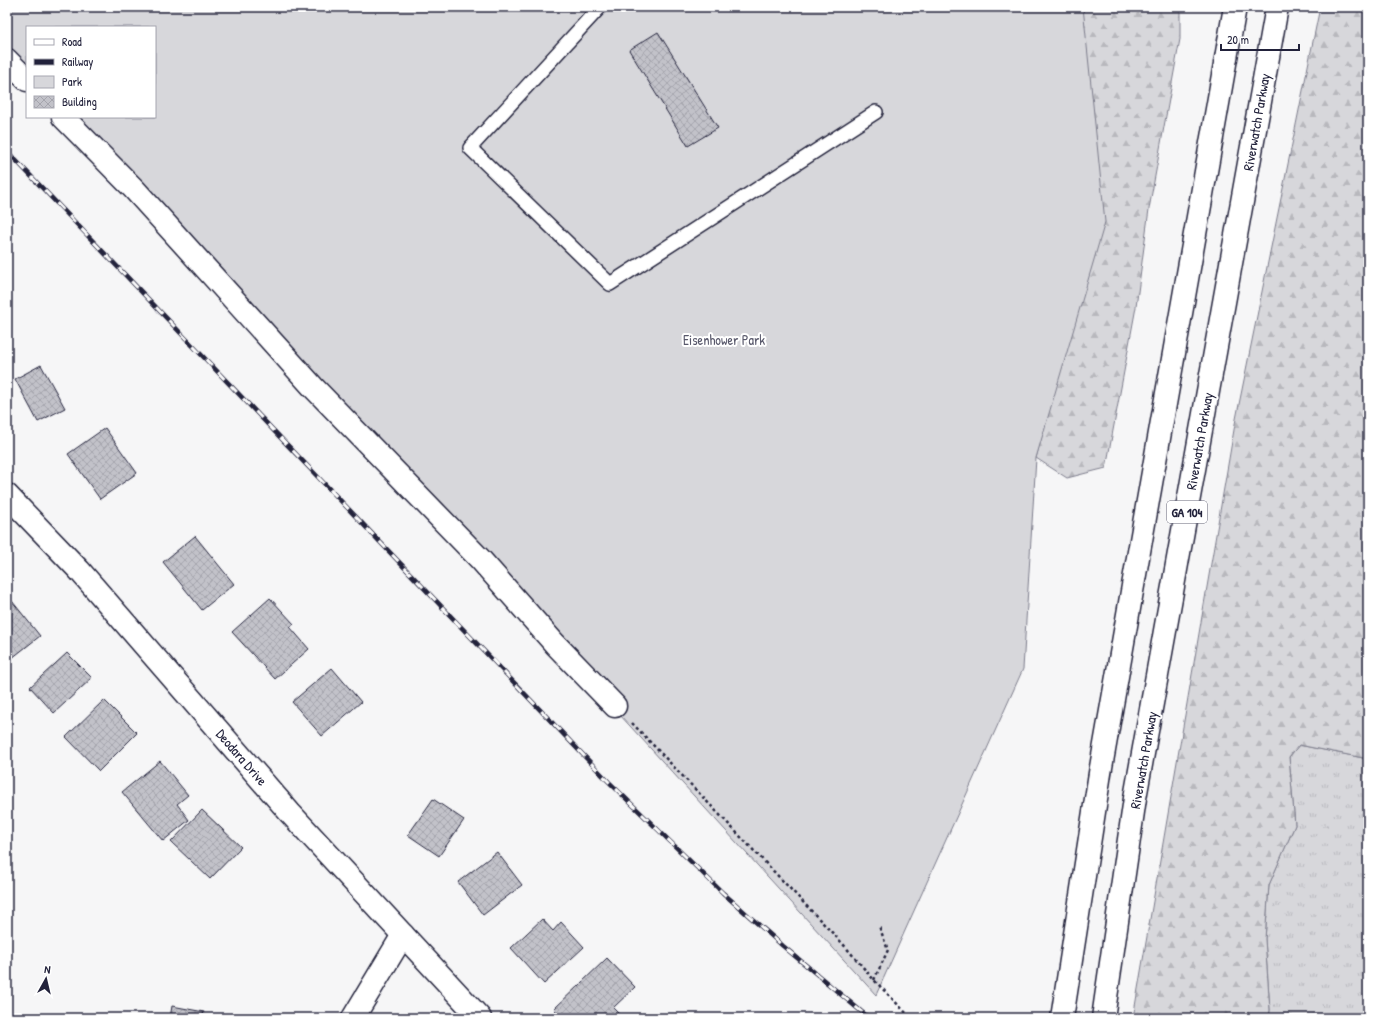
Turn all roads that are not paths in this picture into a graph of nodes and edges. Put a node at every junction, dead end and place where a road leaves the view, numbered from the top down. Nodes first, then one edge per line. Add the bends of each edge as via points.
1 (600, 7) edge
2 (1235, 7) edge
3 (1277, 7) edge
4 (7, 60) edge
5 (26, 79) edge
6 (876, 112) dead end
7 (64, 118) edge
8 (7, 495) edge
9 (615, 706) road end
10 (403, 935) junction
11 (353, 1018) edge
12 (480, 1018) edge
13 (1062, 1018) edge
14 (1103, 1018) edge

1 - 6 lane via 470,148 610,284
2 - 13 main road, GA 104 via 1100,773
3 - 14 main road, Riverwatch Parkway / GA 104 via 1136,798
4 - 5 main road
7 - 9 main road via 134,189 313,387 480,560
8 - 10 main road, Deodara Drive via 79,570 290,813
10 - 11 main road
10 - 12 main road, Deodara Drive

